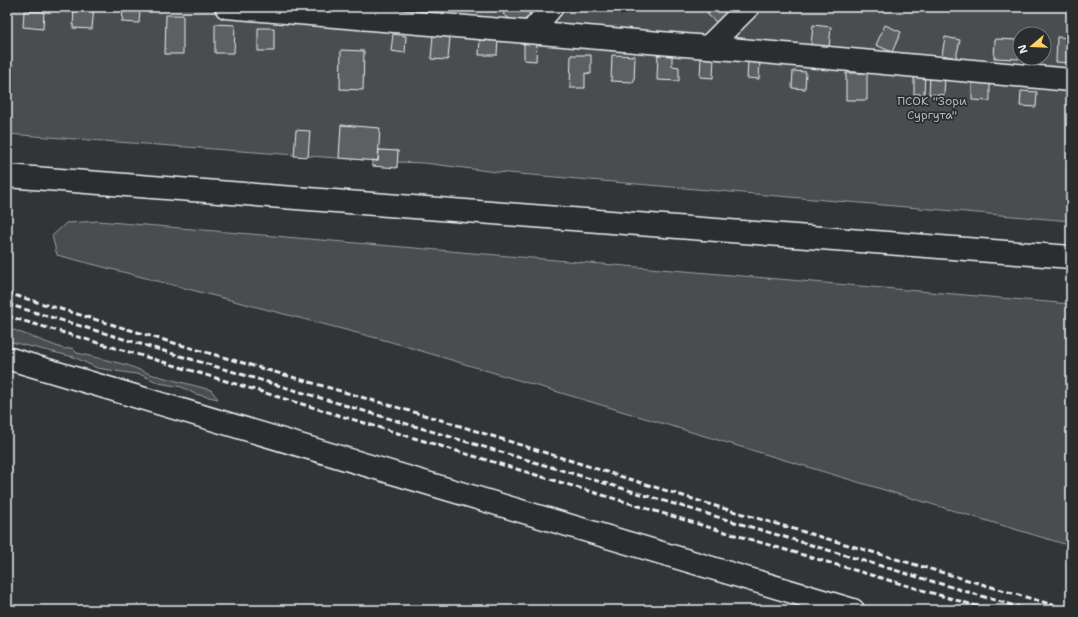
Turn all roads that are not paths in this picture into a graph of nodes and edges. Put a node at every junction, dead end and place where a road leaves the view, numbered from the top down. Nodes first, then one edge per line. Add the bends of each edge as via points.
1 (226, 7) edge
2 (552, 7) edge
3 (748, 7) edge
4 (350, 12) edge
5 (531, 32) junction
6 (708, 47) junction
7 (1071, 80) edge
8 (7, 176) edge
9 (1070, 257) edge
10 (7, 358) edge
11 (853, 610) edge

1 - 4 main road
2 - 5 main road
3 - 6 main road
4 - 5 main road
5 - 6 main road
6 - 7 main road
8 - 9 main road
10 - 11 main road

